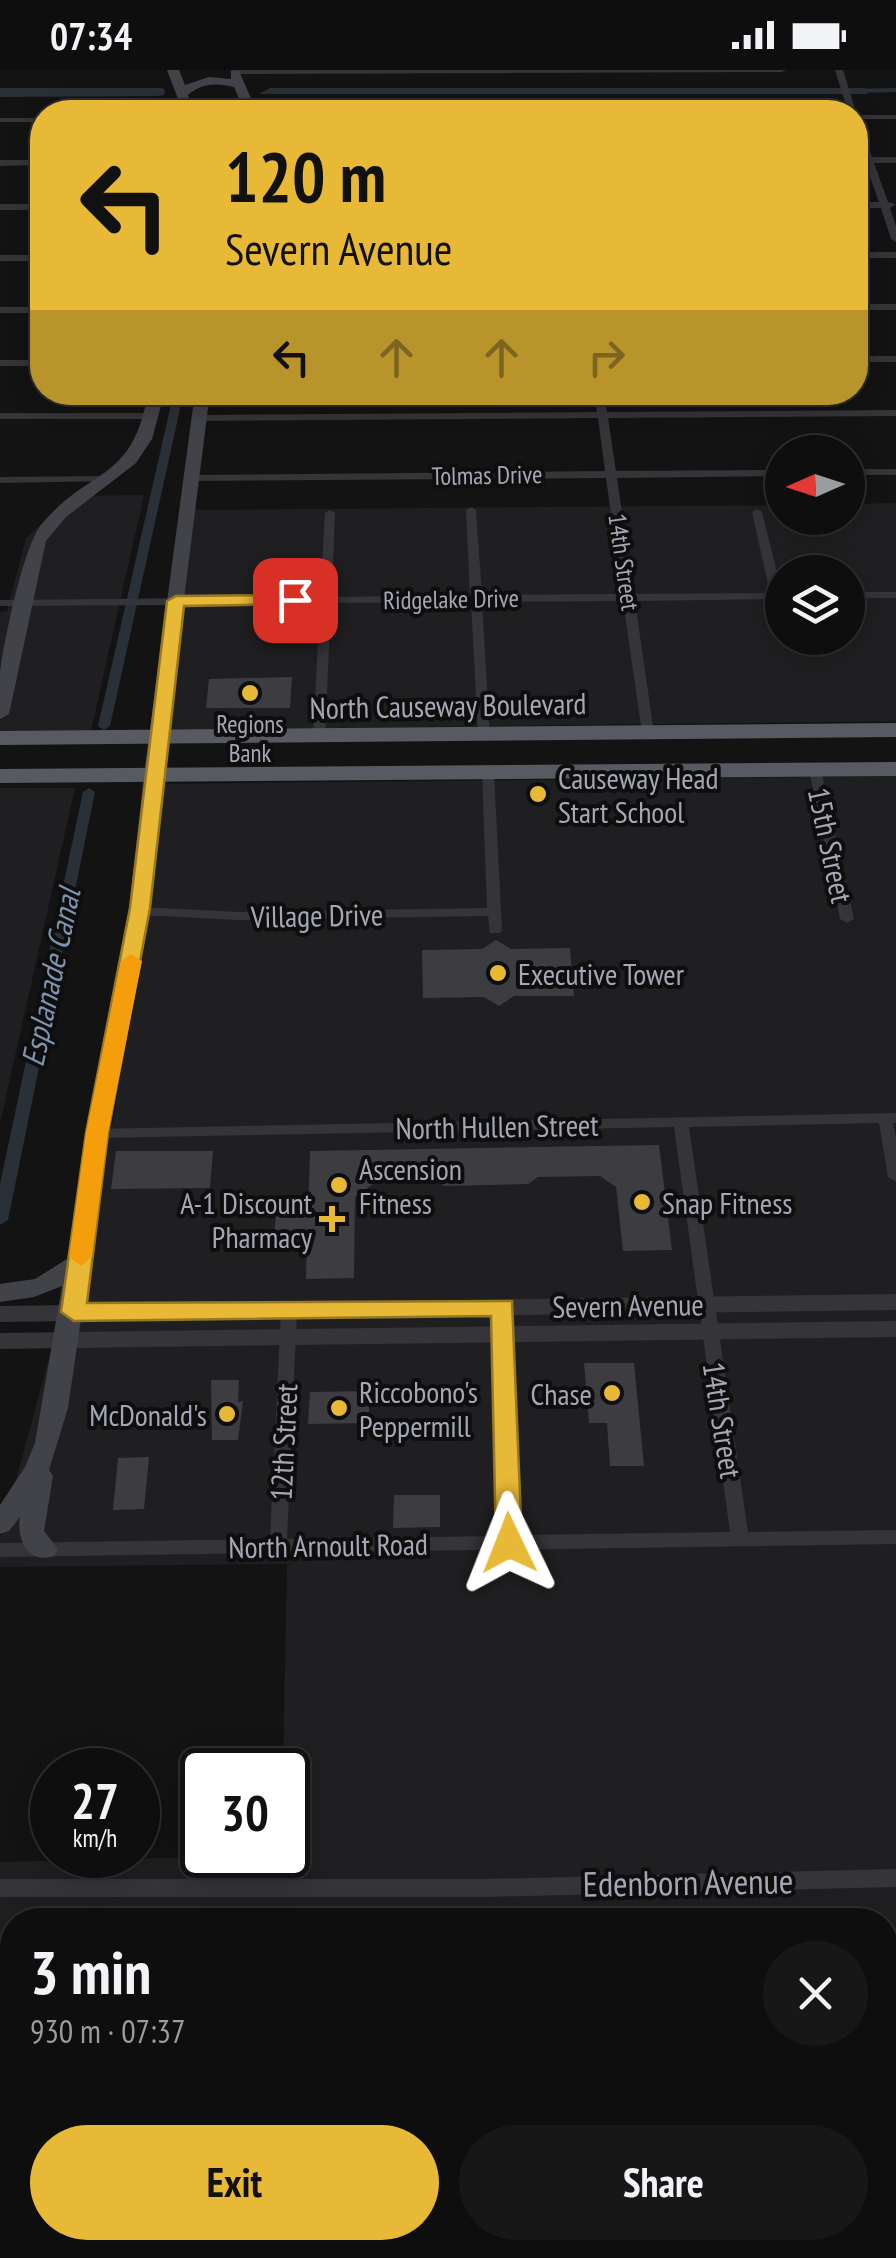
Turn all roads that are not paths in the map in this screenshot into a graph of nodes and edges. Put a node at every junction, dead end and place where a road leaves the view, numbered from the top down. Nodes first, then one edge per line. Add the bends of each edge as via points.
1 (173, 70) edge
2 (536, 70) edge
3 (782, 70) edge
4 (839, 70) edge
5 (234, 71) edge
6 (241, 86) junction
7 (182, 94) junction
8 (184, 100) edge
9 (246, 100) edge
10 (848, 100) edge
11 (868, 117) edge
12 (896, 117) edge
13 (0, 120) edge
14 (30, 120) edge
15 (868, 155) edge
16 (870, 160) junction
17 (896, 160) edge
18 (0, 163) edge
19 (30, 163) edge
20 (891, 205) edge
21 (0, 207) edge
22 (30, 207) edge
23 (896, 239) edge
24 (868, 255) edge
25 (896, 255) edge
26 (0, 258) edge
27 (30, 258) edge
28 (868, 307) edge
29 (896, 307) edge
30 (0, 310) edge
31 (30, 310) edge
32 (896, 359) edge
33 (868, 360) edge
34 (0, 363) edge
35 (30, 363) edge
36 (141, 405) edge
37 (154, 405) edge
38 (202, 405) edge
39 (601, 405) edge
40 (896, 413) edge
41 (602, 415) junction
42 (0, 416) edge
43 (865, 472) edge
44 (896, 472) edge
45 (765, 473) edge
46 (611, 474) junction
47 (192, 478) junction
48 (108, 479) junction
49 (0, 480) edge
50 (471, 510) dead end
51 (757, 512) dead end
52 (330, 514) dead end
53 (769, 555) edge
54 (865, 595) edge
55 (896, 595) edge
56 (765, 596) edge
57 (629, 597) junction
58 (477, 599) junction
59 (325, 600) junction
60 (176, 601) junction
61 (0, 603) edge
62 (22, 603) junction
63 (0, 714) edge
64 (896, 730) edge
65 (648, 732) junction
66 (759, 732) junction
67 (620, 733) junction
68 (526, 735) junction
69 (484, 736) junction
70 (319, 737) junction
71 (439, 737) junction
72 (0, 738) edge
73 (77, 738) junction
74 (157, 739) junction
75 (0, 764) edge
76 (896, 769) edge
77 (815, 770) junction
78 (732, 771) junction
79 (623, 772) junction
80 (399, 773) junction
81 (488, 773) junction
82 (153, 774) junction
83 (0, 776) edge
84 (140, 911) junction
85 (494, 912) junction
86 (846, 920) dead end
87 (495, 930) dead end
88 (890, 1118) edge
89 (681, 1122) junction
90 (97, 1133) junction
91 (896, 1177) edge
92 (80, 1260) junction
93 (0, 1293) edge
94 (896, 1302) edge
95 (707, 1304) junction
96 (503, 1307) junction
97 (289, 1310) junction
98 (74, 1312) junction
99 (0, 1314) edge
100 (896, 1329) edge
101 (709, 1332) junction
102 (503, 1334) junction
103 (288, 1338) junction
104 (68, 1340) junction
105 (0, 1341) edge
106 (40, 1471) junction
107 (0, 1524) edge
108 (896, 1537) edge
109 (740, 1539) junction
110 (509, 1543) junction
111 (278, 1546) junction
112 (45, 1549) junction
113 (0, 1550) edge
114 (896, 1878) edge
115 (0, 1888) edge

1 - 7 main road
2 - 3 street
2 - 5 street
4 - 10 street
5 - 6 main road
6 - 7 main road via 206,81
6 - 9 main road
7 - 8 main road
11 - 12 street
13 - 14 street
15 - 16 street
16 - 17 street
16 - 20 street
18 - 19 street
20 - 23 street
21 - 22 street
24 - 25 street
26 - 27 street
28 - 29 street
30 - 31 street
32 - 33 street
34 - 35 street
36 - 42 street
37 - 48 main road via 142,444
38 - 41 street
38 - 47 main road
39 - 41 street, 14th Street
40 - 41 street
41 - 46 street, 14th Street
43 - 44 street
45 - 46 street, Tolmas Drive
46 - 47 street, Tolmas Drive
46 - 57 street, 14th Street
47 - 60 main road
48 - 49 street
48 - 62 main road via 50,520
50 - 58 street
51 - 53 street
52 - 59 street
54 - 55 street
56 - 57 street, Ridgelake Drive
57 - 58 street, Ridgelake Drive
57 - 65 street, 14th Street
58 - 59 street, Ridgelake Drive
58 - 69 street
59 - 60 street, Ridgelake Drive
59 - 70 street
60 - 62 street, Ridgelake Drive
60 - 74 main road
61 - 62 street, Ridgelake Drive
62 - 63 main road
64 - 66 highway, North Causeway Boulevard
65 - 66 highway, North Causeway Boulevard
65 - 67 highway, North Causeway Boulevard
66 - 78 highway via 702,752 708,762
67 - 68 highway, North Causeway Boulevard
67 - 79 highway via 661,748 659,759
68 - 69 highway, North Causeway Boulevard
68 - 81 highway via 497,745
69 - 71 highway, North Causeway Boulevard
70 - 71 highway, North Causeway Boulevard
70 - 74 highway, North Causeway Boulevard
71 - 80 highway via 400,754
72 - 73 highway, North Causeway Boulevard
73 - 74 highway, North Causeway Boulevard
73 - 75 highway
74 - 82 main road
76 - 77 highway
77 - 78 highway
77 - 86 street, 15th Street
78 - 79 highway
79 - 81 highway
80 - 81 highway
80 - 82 highway
81 - 85 street
82 - 83 highway
82 - 84 main road
84 - 85 street, Village Drive
84 - 90 main road
85 - 87 street
88 - 89 street, North Hullen Street
88 - 91 street
89 - 90 street, North Hullen Street
89 - 95 street, 14th Street
90 - 92 main road
92 - 93 main road via 39,1290
92 - 98 main road
94 - 95 street, Severn Avenue
95 - 96 street, Severn Avenue
95 - 101 street, 14th Street
96 - 97 street, Severn Avenue
96 - 102 street
97 - 98 street, Severn Avenue
97 - 103 street, 12th Street
98 - 99 street, Severn Avenue
98 - 104 main road
100 - 101 street, Severn Avenue
101 - 102 street, Severn Avenue
101 - 109 street, 14th Street
102 - 103 street, Severn Avenue
102 - 110 street
103 - 104 street, Severn Avenue
103 - 111 street, 12th Street
104 - 105 street, Severn Avenue
104 - 106 main road
106 - 107 main road
106 - 112 main road via 30,1534
108 - 109 street, North Arnoult Road
109 - 110 street, North Arnoult Road
110 - 111 street, North Arnoult Road
111 - 112 street, North Arnoult Road
112 - 113 street, North Arnoult Road
114 - 115 street, Edenborn Avenue via 482,1888

